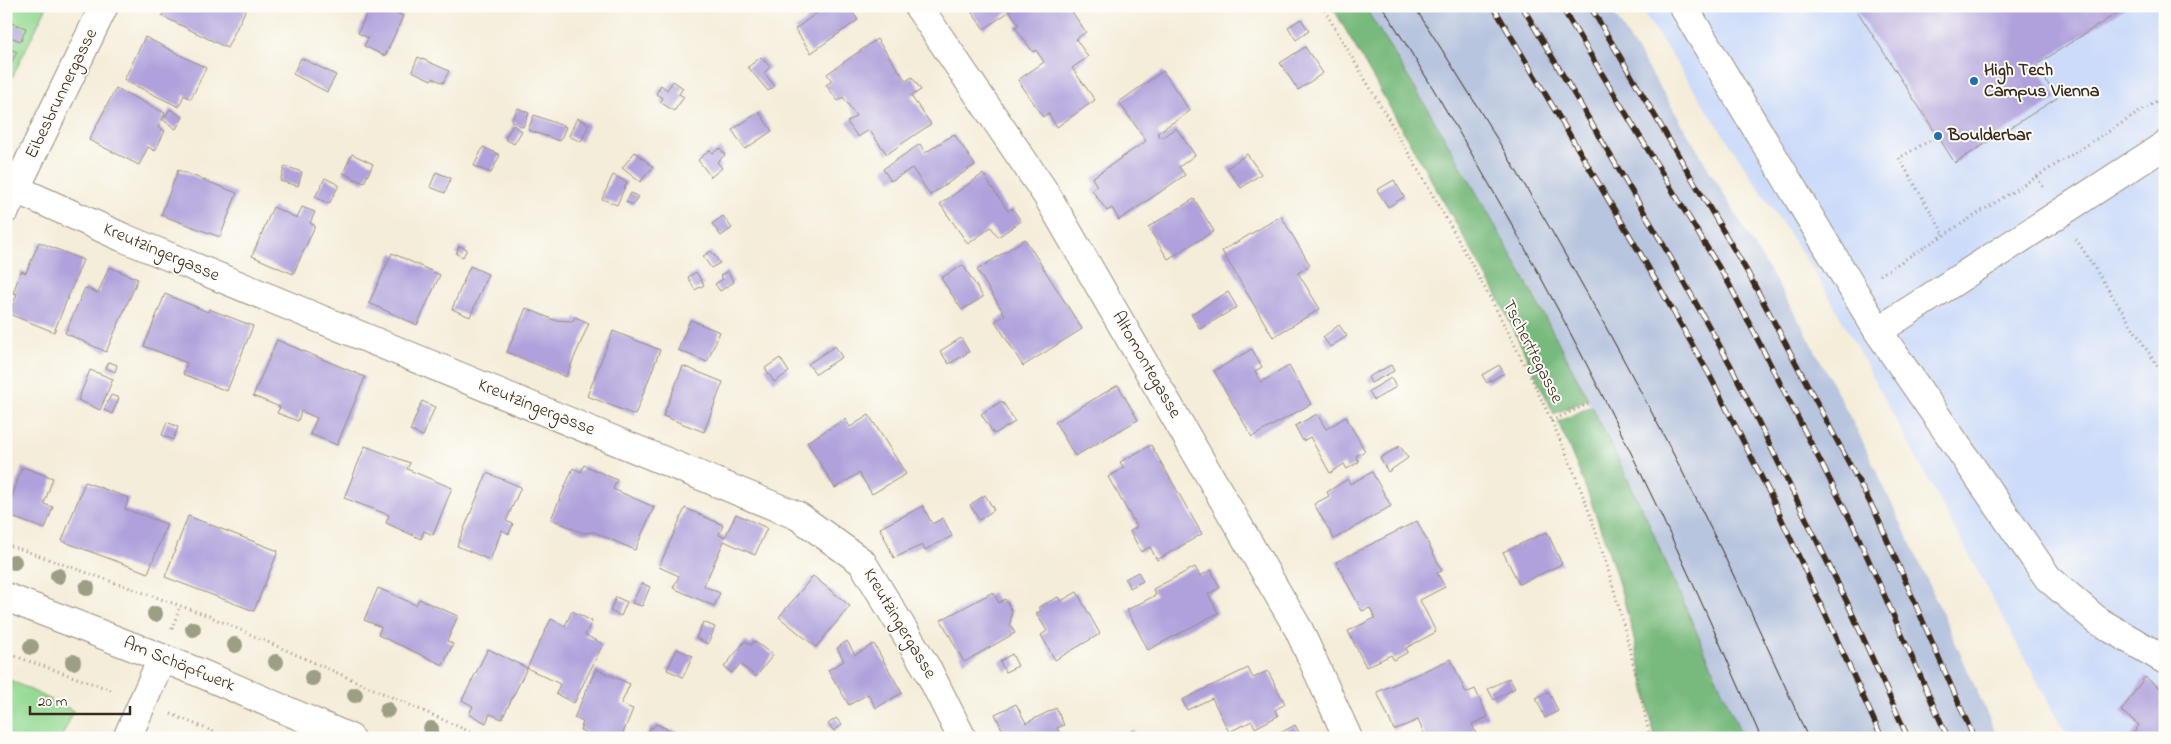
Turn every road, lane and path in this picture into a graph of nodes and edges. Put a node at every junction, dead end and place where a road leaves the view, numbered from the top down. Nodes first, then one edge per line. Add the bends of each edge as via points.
1 (104, 6) edge
2 (918, 6) edge
3 (1322, 6) edge
4 (1683, 6) edge
5 (2165, 96) edge
6 (1938, 136) dead end
7 (2165, 145) edge
8 (2037, 177) junction
9 (11, 199) edge
10 (2060, 214) junction
11 (1945, 236) junction
12 (1854, 291) junction
13 (1878, 331) junction
14 (2165, 378) edge
15 (1590, 403) dead end
16 (1551, 421) junction
17 (6, 544) edge
18 (6, 597) edge
19 (6, 653) edge
20 (2162, 653) edge
21 (162, 658) junction
22 (123, 695) dead end
23 (166, 712) dead end
24 (127, 738) edge
25 (228, 738) edge
26 (350, 738) edge
27 (484, 738) edge
28 (962, 738) edge
29 (1348, 738) edge
30 (1650, 738) edge

1 - 9 street, Eibesbrunnergasse
2 - 29 street, Altomontegasse via 1051,202 1299,630
3 - 16 path, Tscherttegasse via 1440,206
4 - 12 street
5 - 8 path
6 - 11 path via 1899,158
7 - 10 street
8 - 10 path
8 - 11 path
9 - 28 street, Kreutzingergasse via 133,242 798,516 862,562 928,670
10 - 13 street
10 - 14 path
11 - 12 path
12 - 13 street
13 - 20 street via 2048,578 2098,621
15 - 16 path
16 - 30 path, Tscherttegasse via 1574,474 1610,576 1628,637
17 - 27 path via 209,616
18 - 21 street, Am Schöpfwerk
19 - 22 path
21 - 24 street
21 - 26 street, Am Schöpfwerk
23 - 25 path

